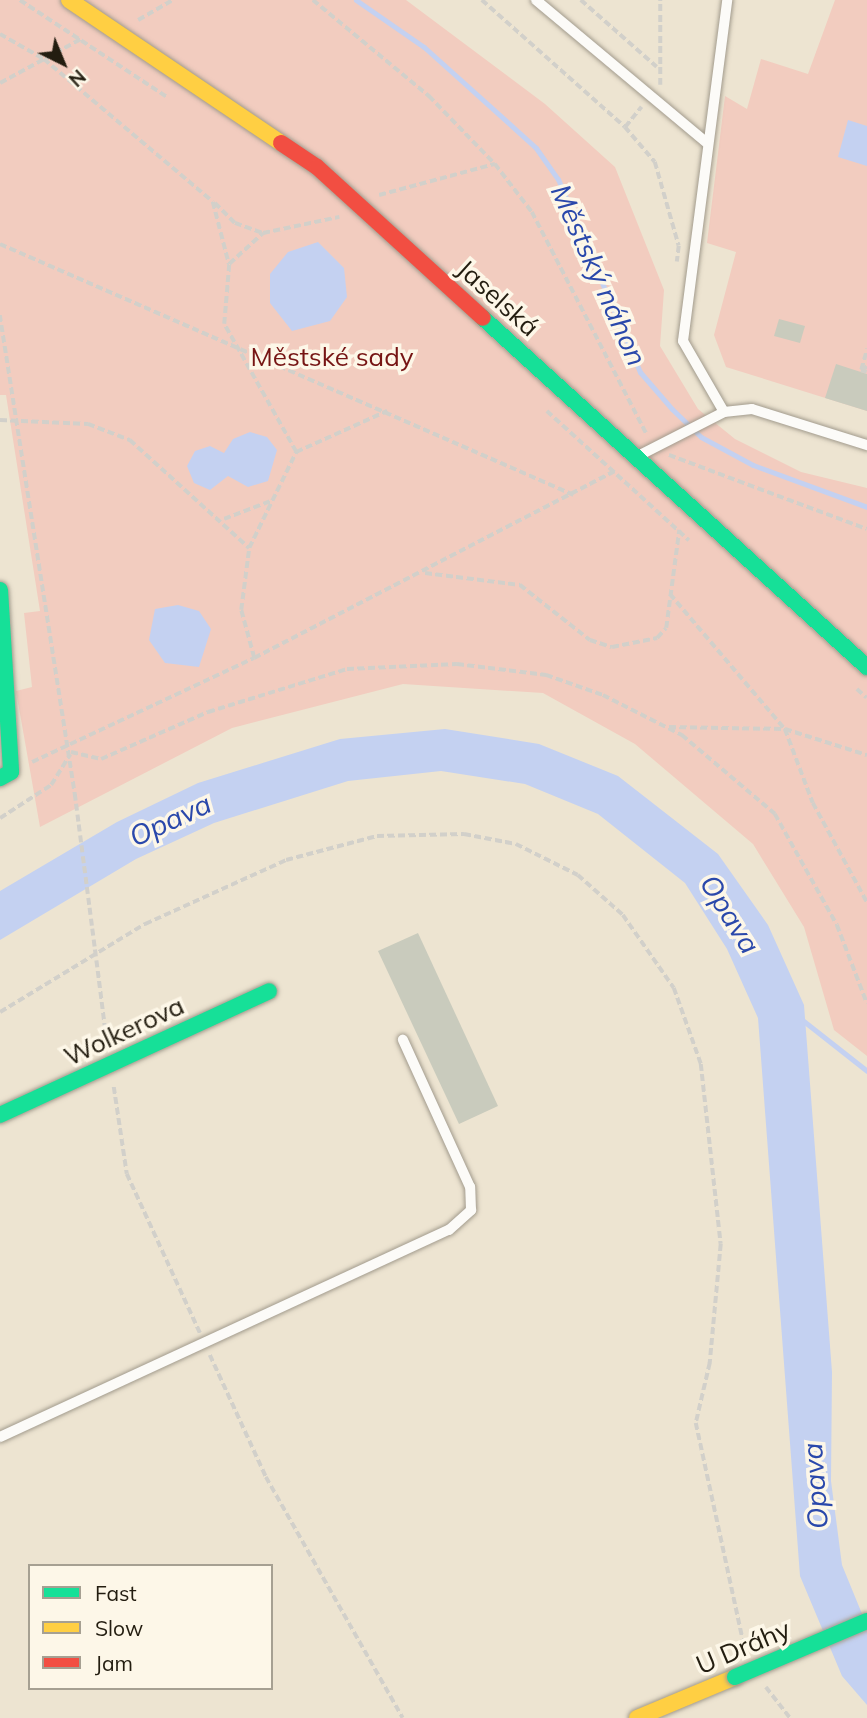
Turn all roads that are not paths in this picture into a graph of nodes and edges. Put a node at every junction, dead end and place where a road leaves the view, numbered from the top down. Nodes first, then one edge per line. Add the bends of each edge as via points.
1 (69, 0) edge
2 (536, 0) edge
3 (727, 0) edge
4 (706, 142) junction
5 (724, 412) junction
6 (867, 445) edge
7 (636, 457) junction
8 (0, 590) edge
9 (867, 667) edge
10 (5, 775) edge
11 (269, 991) dead end
12 (403, 1040) dead end
13 (0, 1115) edge
14 (0, 1437) edge
15 (867, 1622) edge
16 (638, 1718) edge

1 - 7 street, Jaselská via 317,167
2 - 4 lane via 648,100
3 - 4 lane
4 - 5 lane via 683,341
5 - 6 lane via 752,409
5 - 7 lane
7 - 9 street, Jaselská
8 - 10 street
11 - 13 street, Wolkerova
12 - 14 lane via 470,1187 471,1210 449,1230
15 - 16 street, U Dráhy, bridge

